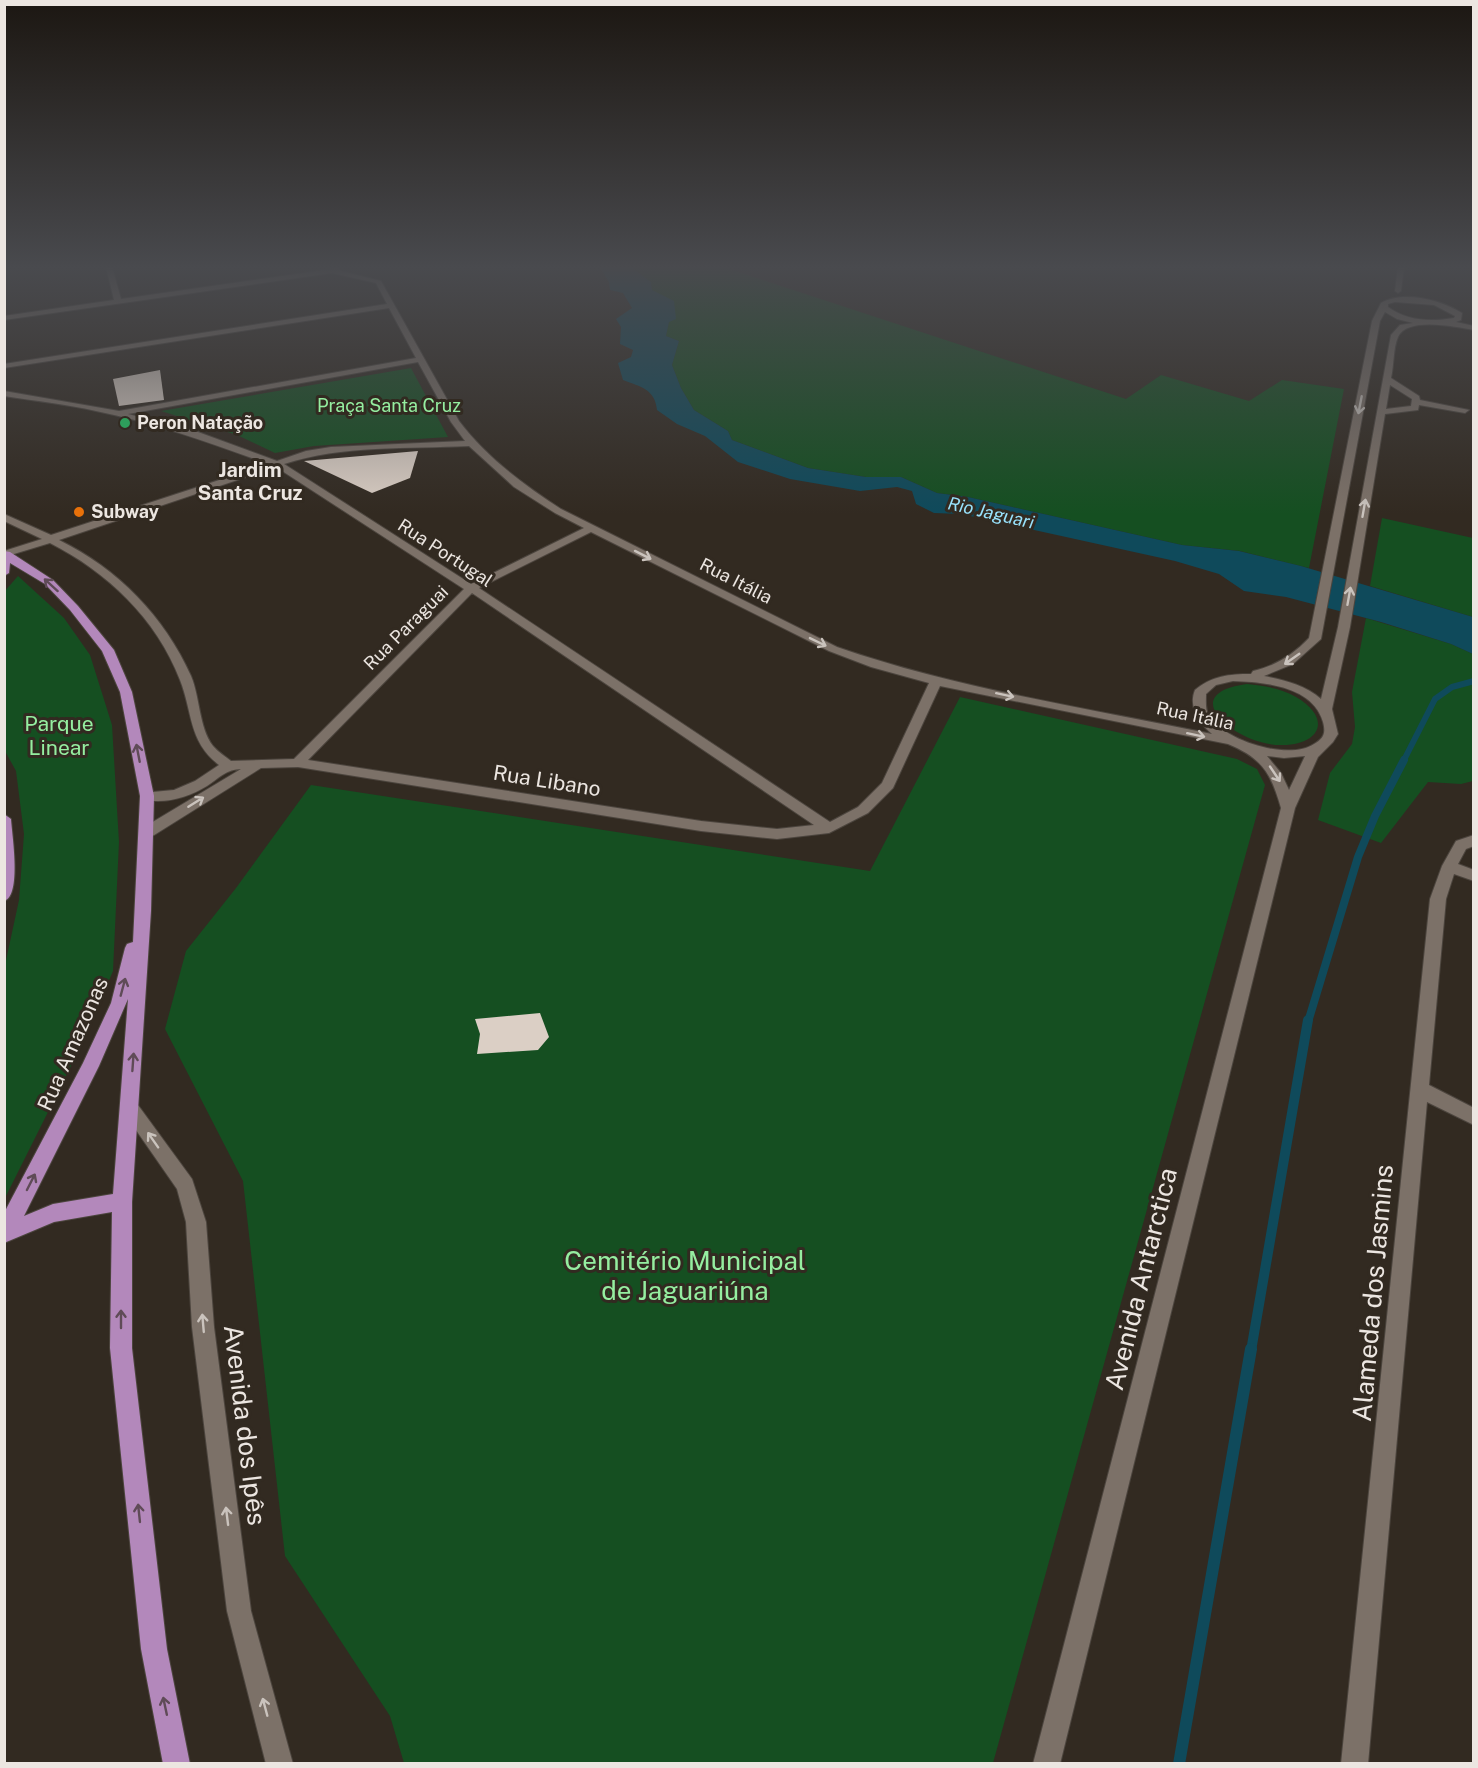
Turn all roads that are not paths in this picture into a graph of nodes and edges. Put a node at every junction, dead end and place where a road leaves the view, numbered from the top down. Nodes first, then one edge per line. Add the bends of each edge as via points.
1 (109, 350) edge
2 (416, 350) edge
3 (1371, 350) edge
4 (1393, 350) edge
5 (421, 359) junction
6 (4, 366) edge
7 (1387, 379) junction
8 (4, 393) edge
9 (1415, 402) junction
10 (1469, 409) edge
11 (1381, 412) junction
12 (117, 413) junction
13 (1473, 418) edge
14 (471, 443) junction
15 (277, 464) junction
16 (4, 517) edge
17 (591, 528) junction
18 (54, 538) junction
19 (5, 554) edge
20 (4, 573) edge
21 (471, 588) junction
22 (1246, 676) junction
23 (936, 681) junction
24 (1325, 710) junction
25 (1245, 746) junction
26 (1317, 749) junction
27 (298, 763) junction
28 (259, 764) junction
29 (228, 765) junction
30 (147, 796) junction
31 (1288, 808) junction
32 (4, 819) edge
33 (829, 828) junction
34 (146, 833) junction
35 (1473, 840) edge
36 (1449, 866) junction
37 (1473, 876) edge
38 (4, 896) edge
39 (143, 911) junction
40 (1419, 1089) junction
41 (129, 1107) junction
42 (1473, 1117) edge
43 (122, 1202) junction
44 (5, 1234) edge
45 (177, 1764) edge
46 (280, 1764) edge
47 (1046, 1764) edge
48 (1354, 1764) edge

1 - 6 street
2 - 5 street, Rua Itália
3 -> 22 street via 1315,639 1275,670
4 - 7 street
5 - 12 street
5 - 14 street, Rua Itália via 455,422
7 - 9 street via 1416,398
7 - 11 street
8 - 12 street, Rua Portugal
9 - 10 street
9 - 11 street via 1414,408
10 - 13 street via 1468,416
24 -> 11 street via 1344,627
12 - 15 street, Rua Portugal via 195,434
14 - 15 street via 331,450
14 - 17 street, Rua Itália via 517,485
15 - 18 street
15 - 21 street, Rua Portugal
16 - 18 street
17 - 21 street, Rua Paraguai
17 -> 23 street, Rua Itália via 833,649
18 - 19 street
18 - 29 street via 99,566 156,624 185,676 206,746
19 - 20 main road
30 -> 19 main road, Rua Amazonas via 126,692 108,650 49,582
21 - 27 street, Rua Paraguai
21 - 33 street, Rua Portugal
22 - 24 street via 1294,688
22 - 25 street via 1213,682 1198,697 1203,718 1214,730
23 -> 25 street, Rua Itália
23 - 33 street via 888,784 863,810
24 - 26 street, Avenida Antarctica via 1332,732 1328,742
25 - 26 street, Rua Itália via 1286,754
25 -> 31 street, Avenida Antarctica via 1266,761 1280,778
26 - 31 street, Avenida Antarctica
27 - 28 street, Rua Libano
27 - 33 street, Rua Libano via 701,826 777,834
28 - 29 street, Rua Libano
34 -> 28 street
29 - 30 street via 176,795
30 - 34 main road, Rua Amazonas
31 - 47 street, Avenida Antarctica
32 - 38 main road via 8,879
34 - 39 main road, Rua Amazonas
35 - 36 street, Alameda dos Jasmins via 1461,845
36 - 37 street
36 - 40 street, Alameda dos Jasmins via 1438,899
41 -> 39 main road
44 -> 39 main road, Rua Amazonas via 119,1003
40 - 42 street
40 - 48 street, Alameda dos Jasmins
41 - 43 main road
46 -> 41 street, Avenida dos Ipês via 239,1611 203,1327 196,1222 185,1185
43 - 44 main road via 53,1213
45 -> 43 main road via 154,1649 121,1348

